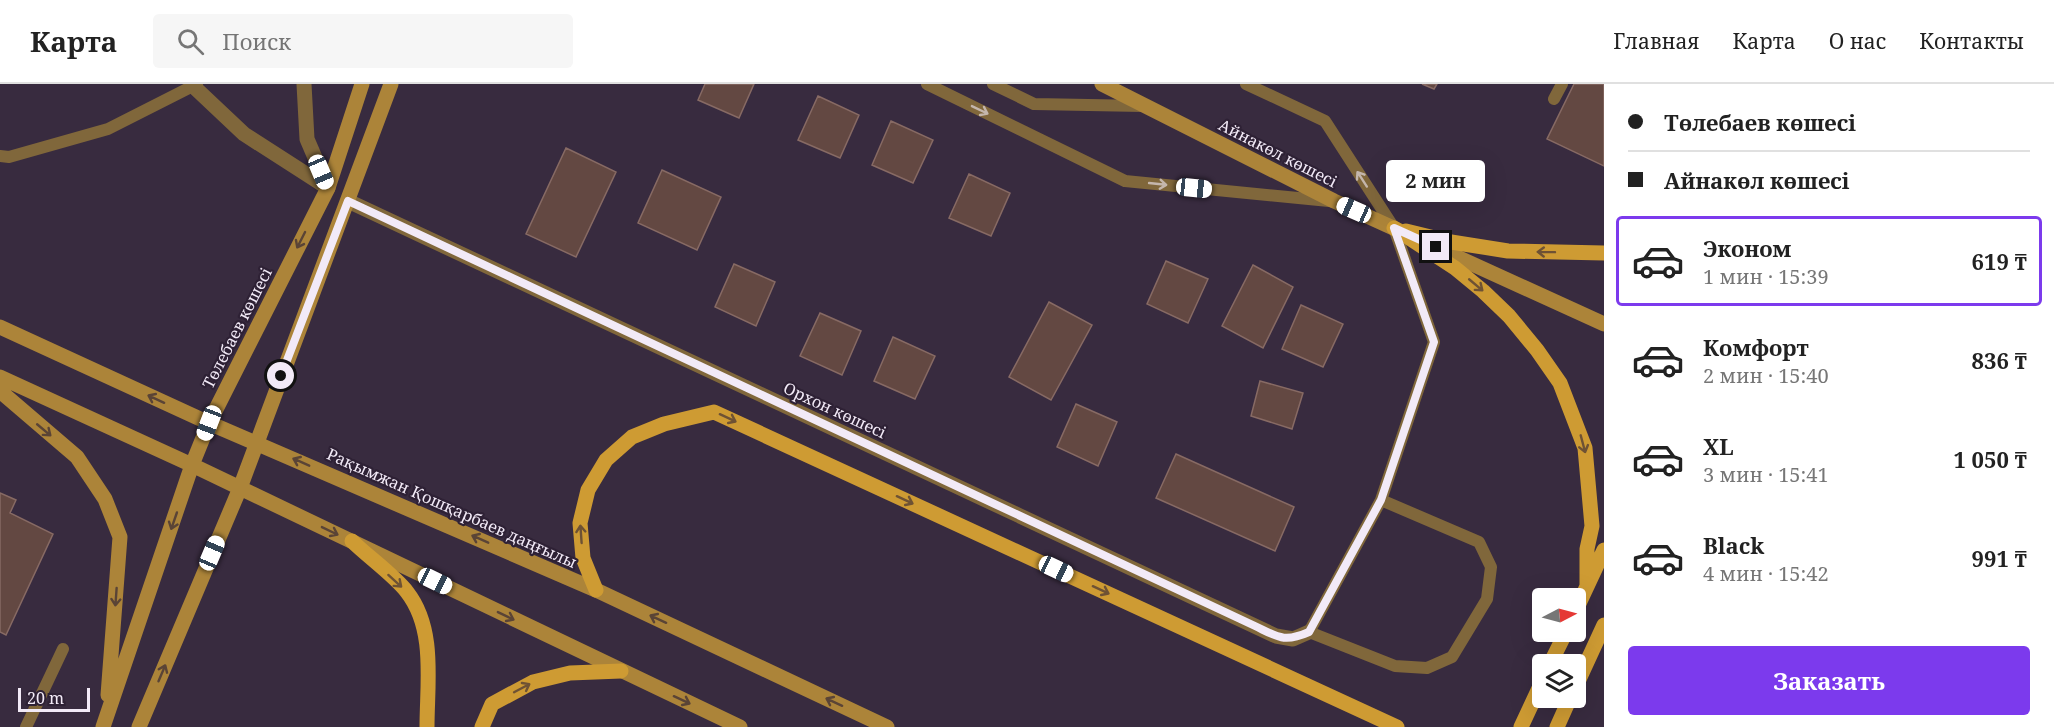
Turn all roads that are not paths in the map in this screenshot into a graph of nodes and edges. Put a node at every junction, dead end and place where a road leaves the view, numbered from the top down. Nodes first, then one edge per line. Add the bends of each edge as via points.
1 (304, 84) edge
2 (362, 84) edge
3 (391, 84) edge
4 (399, 84) edge
5 (927, 84) edge
6 (993, 84) edge
7 (1102, 84) edge
8 (1246, 84) edge
9 (1562, 84) edge
10 (194, 85) edge
11 (1554, 99) dead end
12 (1146, 106) junction
13 (368, 144) junction
14 (0, 156) edge
15 (328, 188) junction
16 (348, 201) junction
17 (1334, 201) junction
18 (1394, 228) junction
19 (1604, 253) edge
20 (1604, 324) edge
21 (0, 327) edge
22 (0, 377) edge
23 (0, 391) edge
24 (209, 423) junction
25 (257, 442) junction
26 (192, 465) junction
27 (240, 488) junction
28 (1381, 500) junction
29 (352, 542) junction
30 (1604, 550) edge
31 (1587, 586) joint
32 (596, 590) junction
33 (1604, 625) edge
34 (1309, 632) junction
35 (63, 649) dead end
36 (1586, 664) edge
37 (621, 671) junction
38 (1532, 703) edge
39 (1566, 708) edge
40 (105, 722) edge
41 (26, 727) edge
42 (139, 727) edge
43 (427, 727) edge
44 (482, 727) edge
45 (740, 727) edge
46 (887, 727) edge
47 (1397, 727) edge
48 (1521, 727) edge
49 (1557, 727) edge

1 - 15 street via 307,139
2 - 15 main road, Төлебаев көшесі
3 - 13 main road
4 - 13 main road
5 -> 17 lane via 1125,181
6 - 12 lane via 1034,104
7 - 12 main road, Айнакөл көшесі
18 -> 8 lane via 1325,121
9 - 11 lane
10 - 14 lane via 108,129 9,157
10 - 15 street via 244,134
12 - 17 main road, Айнакөл көшесі
13 - 16 main road
15 -> 24 main road, Төлебаев көшесі
16 - 25 main road
16 - 34 street, Орхон көшесі via 1276,636 1293,639
17 - 18 main road, Айнакөл көшесі
19 -> 18 main road via 1508,251
18 - 20 main road, Айнакөл көшесі
18 - 28 lane via 1434,342
18 -> 31 main road via 1483,291 1509,316 1560,382 1585,448 1592,526 1587,549
24 -> 21 main road, Рақымжан Қошқарбаев даңғылы
22 - 26 main road
23 -> 40 main road via 77,457 105,499 120,537
24 - 25 main road, Рақымжан Қошқарбаев даңғылы
24 - 26 main road, Төлебаев көшесі
25 - 27 main road
32 -> 25 main road, Рақымжан Қошқарбаев даңғылы
26 - 27 main road
26 -> 40 main road, Төлебаев көшесі
27 -> 29 main road
42 -> 27 main road
28 - 34 lane
28 - 34 lane via 1479,542 1491,567 1487,598 1452,657 1427,668 1395,666
29 -> 37 main road
29 -> 43 main road via 406,591 420,614 428,657
30 - 31 main road
46 -> 32 main road, Рақымжан Қошқарбаев даңғылы
32 -> 47 main road via 583,558 580,523 588,489 606,460 632,437 664,424 714,412
33 - 36 main road
35 - 41 lane
44 -> 37 main road via 492,704 533,682 570,673
37 -> 45 main road
38 - 48 main road
39 - 49 main road

